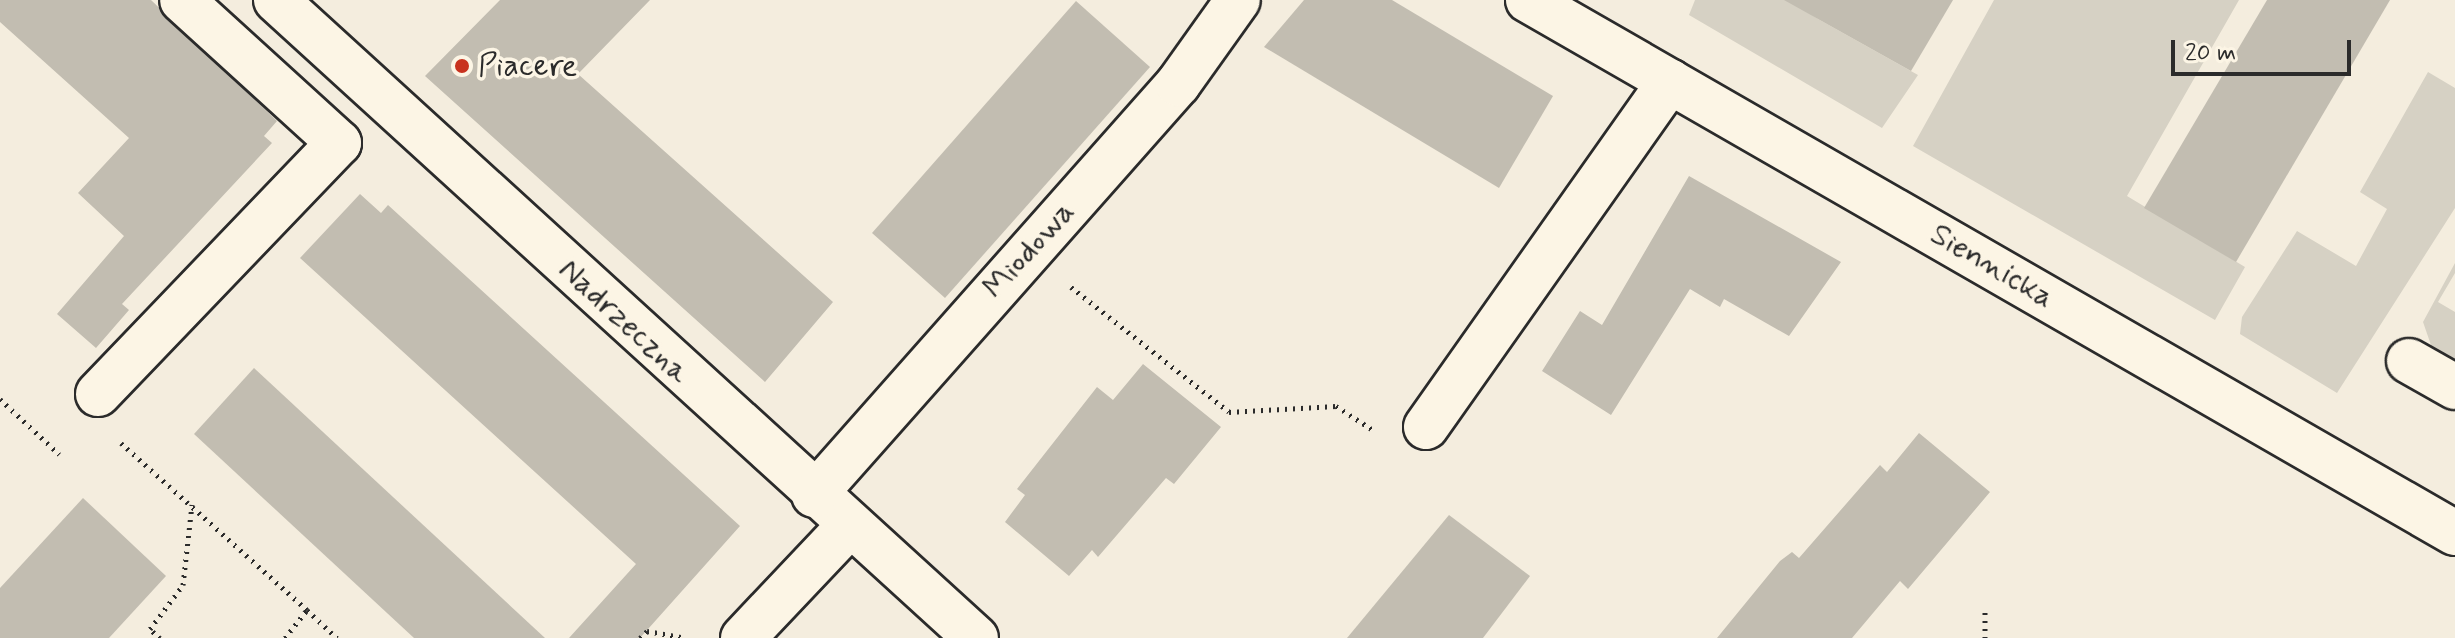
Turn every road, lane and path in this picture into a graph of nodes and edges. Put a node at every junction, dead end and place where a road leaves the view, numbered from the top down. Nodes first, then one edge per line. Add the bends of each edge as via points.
1 (182, 0) edge
2 (276, 0) edge
3 (1238, 0) edge
4 (1528, 0) edge
5 (1670, 81) junction
6 (1071, 287) dead end
7 (2409, 361) dead end
8 (2455, 387) edge
9 (0, 399) edge
10 (104, 414) joint
11 (1426, 427) dead end
12 (1375, 431) dead end
13 (59, 454) dead end
14 (814, 495) junction
15 (192, 504) junction
16 (849, 526) junction
17 (2455, 533) edge
18 (1985, 609) dead end
19 (307, 610) junction
20 (160, 638) edge
21 (285, 638) edge
22 (337, 638) edge
23 (640, 638) edge
24 (686, 638) edge
25 (743, 638) edge
26 (976, 638) edge
27 (1985, 638) edge

1 - 10 street via 339,143
2 - 14 street, Nadrzeczna
3 - 14 street, Miodowa via 1178,84
4 - 5 street, Siennicka
5 - 11 street
5 - 17 street, Siennicka
6 - 12 path via 1229,412 1336,406
7 - 8 street
9 - 13 path
10 - 15 path
14 - 16 street, Nadrzeczna
15 - 19 path
15 - 20 path via 183,585 150,629
16 - 25 street
16 - 26 street, Nadrzeczna
18 - 27 path
19 - 21 path
19 - 22 path
23 - 24 path via 647,631

